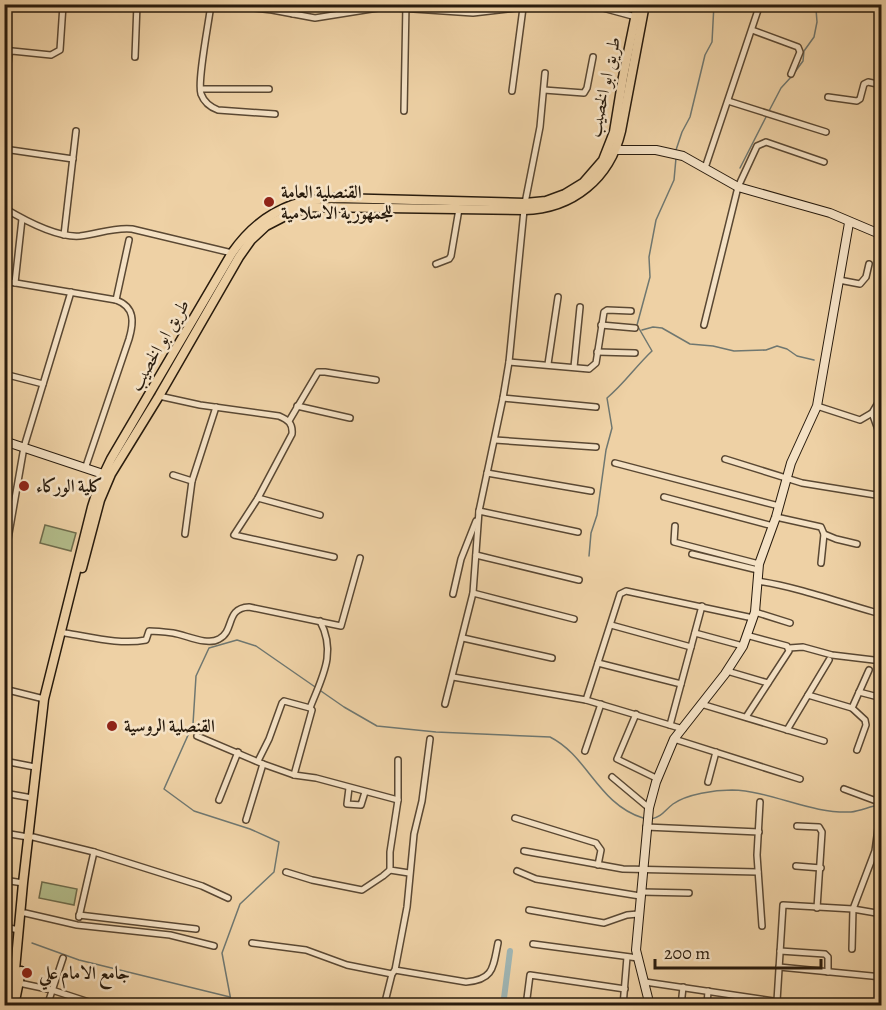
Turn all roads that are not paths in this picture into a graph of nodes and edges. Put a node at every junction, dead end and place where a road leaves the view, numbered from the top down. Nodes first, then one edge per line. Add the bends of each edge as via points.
1 (58, 4) edge
2 (93, 4) edge
3 (137, 4) edge
4 (211, 4) edge
5 (218, 4) edge
6 (293, 4) edge
7 (455, 4) edge
8 (588, 4) edge
9 (639, 4) edge
10 (645, 4) edge
11 (760, 4) edge
12 (63, 5) edge
13 (234, 5) edge
14 (547, 5) edge
15 (597, 5) edge
16 (405, 6) edge
17 (272, 7) edge
18 (371, 7) edge
19 (510, 7) edge
20 (523, 8) junction
21 (454, 12) junction
22 (293, 14) junction
23 (636, 17) junction
24 (752, 30) junction
25 (135, 57) dead end
26 (593, 57) dead end
27 (546, 74) dead end
28 (791, 75) dead end
29 (882, 86) edge
30 (201, 89) junction
31 (269, 89) dead end
32 (544, 90) junction
33 (512, 91) dead end
34 (828, 97) dead end
35 (5, 99) edge
36 (728, 101) junction
37 (4, 105) edge
38 (404, 111) dead end
39 (275, 114) dead end
40 (76, 130) dead end
41 (826, 132) dead end
42 (4, 149) edge
43 (615, 150) junction
44 (73, 159) junction
45 (824, 162) dead end
46 (705, 168) junction
47 (738, 187) junction
48 (525, 207) junction
49 (4, 208) edge
50 (459, 209) junction
51 (22, 219) junction
52 (849, 223) junction
53 (64, 235) junction
54 (882, 235) edge
55 (129, 240) dead end
56 (232, 253) junction
57 (436, 264) dead end
58 (869, 264) dead end
59 (839, 280) junction
60 (4, 281) edge
61 (15, 283) junction
62 (70, 292) junction
63 (558, 297) dead end
64 (116, 300) junction
65 (580, 308) dead end
66 (631, 311) dead end
67 (601, 325) junction
68 (704, 325) dead end
69 (635, 328) dead end
70 (597, 352) junction
71 (635, 353) dead end
72 (176, 358) junction
73 (509, 362) junction
74 (548, 364) junction
75 (574, 367) junction
76 (4, 374) edge
77 (376, 380) dead end
78 (43, 384) junction
79 (159, 396) junction
80 (882, 396) edge
81 (503, 398) junction
82 (297, 406) junction
83 (817, 406) junction
84 (216, 407) junction
85 (596, 407) dead end
86 (872, 413) junction
87 (350, 418) dead end
88 (289, 421) junction
89 (495, 440) junction
90 (4, 441) edge
91 (24, 447) junction
92 (596, 447) dead end
93 (725, 459) dead end
94 (615, 463) dead end
95 (86, 466) junction
96 (882, 466) edge
97 (487, 473) junction
98 (103, 474) junction
99 (172, 476) dead end
100 (787, 478) junction
101 (192, 481) junction
102 (591, 490) dead end
103 (882, 496) edge
104 (664, 497) dead end
105 (258, 498) junction
106 (779, 506) junction
107 (479, 510) junction
108 (320, 515) dead end
109 (776, 517) junction
110 (675, 526) dead end
111 (773, 526) junction
112 (578, 532) dead end
113 (185, 534) dead end
114 (824, 534) junction
115 (857, 544) dead end
116 (692, 554) dead end
117 (476, 555) junction
118 (334, 557) dead end
119 (360, 558) dead end
120 (4, 562) edge
121 (821, 563) dead end
122 (758, 567) junction
123 (579, 580) dead end
124 (757, 581) junction
125 (473, 593) junction
126 (453, 594) dead end
127 (72, 597) junction
128 (702, 606) junction
129 (882, 612) edge
130 (754, 615) junction
131 (574, 619) dead end
132 (320, 621) junction
133 (790, 623) dead end
134 (611, 625) junction
135 (65, 633) junction
136 (695, 633) junction
137 (746, 635) junction
138 (463, 638) junction
139 (743, 646) junction
140 (691, 647) junction
141 (789, 648) junction
142 (552, 658) dead end
143 (830, 660) dead end
144 (882, 661) edge
145 (598, 663) junction
146 (869, 670) dead end
147 (727, 671) junction
148 (453, 676) junction
149 (768, 683) junction
150 (681, 684) junction
151 (4, 688) edge
152 (860, 692) junction
153 (808, 695) junction
154 (882, 698) edge
155 (44, 699) junction
156 (586, 700) junction
157 (445, 704) dead end
158 (601, 704) junction
159 (701, 704) junction
160 (310, 708) junction
161 (852, 708) junction
162 (636, 714) junction
163 (746, 717) junction
164 (670, 724) junction
165 (683, 729) junction
166 (787, 730) junction
167 (197, 736) dead end
168 (430, 739) dead end
169 (674, 739) junction
170 (824, 741) dead end
171 (856, 750) dead end
172 (585, 751) dead end
173 (238, 752) junction
174 (716, 752) junction
175 (398, 760) dead end
176 (4, 761) edge
177 (261, 763) junction
178 (35, 767) junction
179 (294, 775) junction
180 (612, 777) dead end
181 (658, 779) junction
182 (800, 779) dead end
183 (708, 782) dead end
184 (349, 788) junction
185 (844, 789) dead end
186 (364, 792) junction
187 (4, 793) edge
188 (32, 798) junction
189 (219, 800) dead end
190 (398, 800) junction
191 (760, 802) dead end
192 (880, 804) edge
193 (649, 808) junction
194 (515, 818) dead end
195 (246, 820) dead end
196 (797, 825) dead end
197 (646, 827) junction
198 (759, 832) junction
199 (4, 833) edge
200 (879, 836) edge
201 (30, 837) junction
202 (524, 851) dead end
203 (94, 852) junction
204 (598, 865) junction
205 (796, 866) dead end
206 (821, 868) junction
207 (642, 869) junction
208 (390, 870) junction
209 (517, 871) dead end
210 (286, 872) dead end
211 (758, 872) junction
212 (410, 873) junction
213 (4, 880) edge
214 (23, 883) junction
215 (689, 893) dead end
216 (640, 894) junction
217 (228, 898) dead end
218 (817, 908) junction
219 (853, 909) junction
220 (529, 910) dead end
221 (25, 913) junction
222 (638, 914) junction
223 (882, 914) edge
224 (79, 915) junction
225 (77, 925) junction
226 (762, 926) dead end
227 (4, 927) edge
228 (196, 929) dead end
229 (19, 930) junction
230 (252, 943) dead end
231 (498, 943) dead end
232 (533, 944) dead end
233 (214, 946) dead end
234 (852, 949) dead end
235 (780, 951) junction
236 (627, 957) junction
237 (63, 958) dead end
238 (638, 958) junction
239 (779, 967) junction
240 (394, 972) junction
241 (828, 972) junction
242 (882, 977) edge
243 (645, 982) junction
244 (19, 983) junction
245 (683, 987) junction
246 (625, 988) junction
247 (52, 990) junction
248 (708, 991) junction
249 (777, 1001) junction
250 (763, 1002) edge
251 (6, 1005) edge
252 (14, 1005) edge
253 (47, 1005) edge
254 (101, 1005) edge
255 (384, 1005) edge
256 (526, 1005) edge
257 (623, 1005) edge
258 (650, 1005) edge
259 (681, 1005) edge
260 (707, 1005) edge
261 (807, 1005) edge

1 - 12 street
2 - 12 street
3 - 25 street
4 - 30 street
5 - 13 street
6 - 22 street
7 - 21 street
8 - 15 street
9 - 23 main road, طريق ابو الخصيب
10 - 43 main road, طريق ابو الخصيب
11 - 24 street
12 - 35 street via 60,50 51,55 9,53
13 - 17 street
14 - 20 street
15 - 23 street
16 - 18 street
16 - 21 street
16 - 38 street
17 - 22 street
18 - 22 street via 315,18
19 - 20 street
19 - 21 street
20 - 33 street
23 - 48 main road, طريق ابو الخصيب via 614,132 603,160 583,183 565,194
24 - 28 street via 798,47 800,52
24 - 36 street
26 - 32 street via 584,93
27 - 32 street
29 - 34 street via 864,84 857,101
30 - 31 street
30 - 39 street via 206,102 218,110
32 - 48 street
35 - 37 street
36 - 41 street
36 - 46 street
40 - 44 street
42 - 44 street
43 - 46 street via 671,153
43 - 48 main road, طريق ابو الخصيب via 601,175 579,194 553,206
44 - 53 street
45 - 47 street via 760,143
46 - 47 street
47 - 52 street via 830,213
47 - 68 street
48 - 50 main road, طريق ابو الخصيب
48 - 56 main road, طريق ابو الخصيب via 312,199 271,214 253,227
48 - 73 street
49 - 51 street
50 - 57 street via 451,256
50 - 72 main road, طريق ابو الخصيب via 323,206 274,221 244,248
51 - 53 street
51 - 61 street
52 - 54 street
52 - 59 street
53 - 56 street via 126,228
55 - 64 street
56 - 72 main road, طريق ابو الخصيب
58 - 59 street via 860,284
59 - 83 street
60 - 61 street
61 - 62 street
62 - 64 street
62 - 78 street
63 - 74 street
64 - 95 street via 131,312 132,330
65 - 75 street
66 - 67 street via 607,309
67 - 69 street
67 - 70 street
70 - 71 street
70 - 75 street via 596,363 589,369
72 - 79 main road, طريق ابو الخصيب
72 - 98 main road, طريق ابو الخصيب
73 - 74 street
73 - 81 street
74 - 75 street
76 - 78 street
77 - 82 street via 320,372
78 - 91 street
79 - 84 street
79 - 127 main road, طريق ابو الخصيب via 107,482
80 - 86 street
81 - 85 street
81 - 89 street
82 - 87 street
82 - 88 street
83 - 86 street via 860,420
83 - 100 street
84 - 88 street via 279,416
84 - 101 street
86 - 96 street via 880,431 878,460
88 - 105 street via 292,434
89 - 92 street
89 - 97 street
90 - 91 street
91 - 95 street
91 - 120 street
93 - 100 street
94 - 106 street
95 - 98 street
97 - 102 street
97 - 107 street
98 - 127 main road, طريق ابو الخصيب
99 - 101 street
100 - 103 street
100 - 106 street
101 - 113 street
104 - 111 street
105 - 108 street
105 - 118 street via 234,535
106 - 109 street
107 - 112 street
107 - 117 street
107 - 126 street
109 - 111 street
109 - 114 street via 821,527
110 - 122 street via 674,542
111 - 122 street
114 - 115 street
114 - 121 street
116 - 122 street
117 - 123 street
117 - 125 street
119 - 132 street via 341,626
122 - 124 street
124 - 129 street
124 - 130 street
125 - 131 street
125 - 138 street
127 - 135 main road, طريق ابو الخصيب
127 - 155 main road, طريق ابو الخصيب
128 - 130 street
128 - 134 street via 626,591 620,594
128 - 136 street
130 - 133 street
130 - 137 street
132 - 135 street via 242,607 217,640 160,631 150,631 146,640 138,641
132 - 160 street via 326,633 327,663
134 - 140 street
134 - 145 street
135 - 201 main road, طريق ابو الخصيب via 47,707
136 - 139 street
136 - 140 street
137 - 139 street
137 - 141 street
138 - 142 street
138 - 148 street
139 - 147 street
140 - 150 street
141 - 144 street via 803,646 832,655
141 - 149 street
143 - 153 street
145 - 150 street
145 - 156 street
146 - 152 street
147 - 149 street
147 - 159 street
148 - 156 street
148 - 157 street
149 - 163 street
150 - 164 street
151 - 155 street
152 - 154 street
152 - 161 street
153 - 161 street
153 - 166 street
155 - 178 main road, طريق ابو الخصيب
156 - 158 street
158 - 162 street
158 - 172 street
159 - 163 street
159 - 165 street
160 - 177 street via 284,700
160 - 179 street
161 - 171 street via 866,725
162 - 164 street
162 - 181 street via 617,759
163 - 166 street
164 - 165 street
165 - 169 street
166 - 170 street
167 - 173 street
168 - 212 street
169 - 174 street
169 - 181 street
173 - 177 street
173 - 189 street
174 - 182 street
174 - 183 street
175 - 190 street
176 - 178 street
177 - 179 street
177 - 195 street
178 - 188 main road, طريق ابو الخصيب
179 - 184 street
180 - 193 street
181 - 193 street
184 - 186 street
184 - 186 street via 347,804 361,805
185 - 192 street
186 - 190 street
187 - 188 street
188 - 201 main road, طريق ابو الخصيب
190 - 208 street
191 - 198 street
192 - 200 street
193 - 197 street
194 - 204 street via 596,843 601,850
196 - 206 street via 821,829
197 - 198 street
197 - 207 street
198 - 211 street
199 - 201 street
200 - 219 street
201 - 203 street
201 - 214 main road, طريق ابو الخصيب
201 - 221 main road, طريق ابو الخصيب
202 - 204 street
203 - 217 street
203 - 224 street
204 - 207 street
205 - 206 street
206 - 218 street
207 - 211 street
207 - 216 street
208 - 210 street via 362,890
208 - 212 street
209 - 216 street via 536,879
211 - 226 street
212 - 240 street via 408,907
213 - 214 street
214 - 229 main road, طريق ابو الخصيب
215 - 216 street
216 - 222 street
218 - 219 street
218 - 235 street via 783,905
219 - 223 street
219 - 234 street
220 - 222 street via 604,923
221 - 225 street
221 - 244 main road, طريق ابو الخصيب
222 - 238 street
224 - 225 street
224 - 228 street
225 - 233 street via 170,935
227 - 229 street
229 - 251 main road, طريق ابو الخصيب
230 - 240 street via 306,950 347,965
231 - 240 street via 492,971 473,982
232 - 236 street
235 - 239 street
235 - 241 street via 825,954
236 - 238 street
236 - 246 street
237 - 247 street
238 - 243 street
239 - 241 street
239 - 249 street
240 - 255 street
241 - 242 street
243 - 245 street
243 - 258 street
244 - 247 street
244 - 252 main road, طريق ابو الخصيب
245 - 248 street
245 - 259 street
246 - 256 street via 530,975
246 - 257 street
247 - 253 street
247 - 254 street
248 - 250 street
248 - 260 street
249 - 250 street
249 - 261 street

